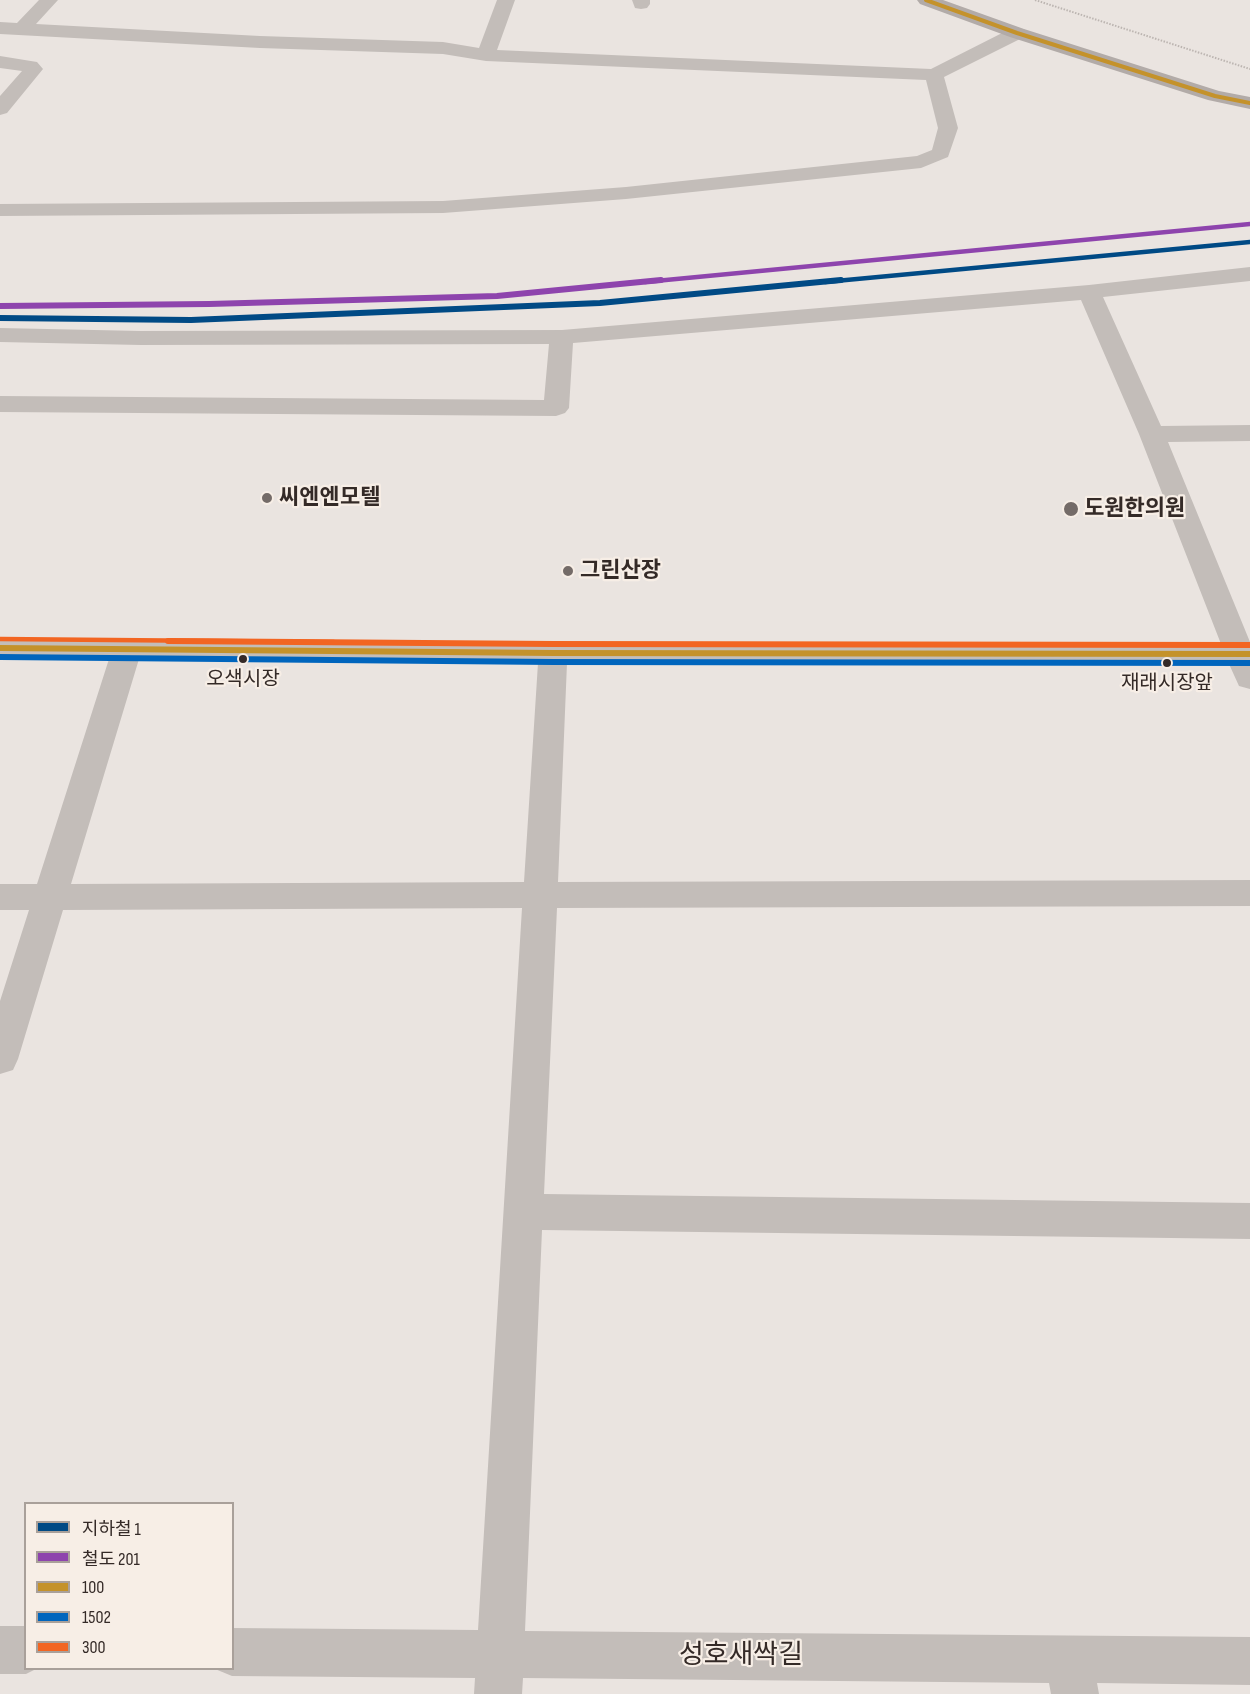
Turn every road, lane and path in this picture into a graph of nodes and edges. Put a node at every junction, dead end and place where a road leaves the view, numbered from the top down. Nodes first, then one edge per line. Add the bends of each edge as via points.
1 (49, 0) edge
2 (506, 0) edge
3 (926, 0) edge
4 (1035, 0) edge
5 (7, 30) edge
6 (1017, 33) junction
7 (486, 55) junction
8 (0, 62) edge
9 (1250, 69) edge
10 (934, 75) junction
11 (1250, 103) edge
12 (0, 109) edge
13 (0, 210) edge
14 (1250, 274) edge
15 (1089, 292) junction
16 (0, 335) edge
17 (562, 336) junction
18 (0, 404) edge
19 (1250, 433) edge
20 (1152, 434) junction
21 (0, 648) edge
22 (127, 649) junction
23 (553, 653) junction
24 (1247, 662) edge
25 (1250, 893) edge
26 (0, 897) edge
27 (539, 897) junction
28 (50, 898) junction
29 (0, 1059) edge
30 (522, 1212) junction
31 (1250, 1221) edge
32 (0, 1650) edge
33 (24, 1650) edge
34 (234, 1652) edge
35 (1250, 1661) edge
36 (499, 1674) edge
37 (1072, 1676) edge

1 - 5 street
2 - 7 street
3 - 6 main road
4 - 9 path
5 - 7 street via 443,48
6 - 10 street
6 - 11 main road via 1215,96
7 - 10 street
8 - 12 street via 33,69
10 - 13 street via 948,128 941,153 921,162 637,192 443,207
14 - 15 street
15 - 17 street
15 - 20 street
16 - 17 street
17 - 18 street via 556,408
19 - 20 street
20 - 24 street
21 - 22 street
22 - 23 street
22 - 28 street
23 - 24 street
23 - 27 street
25 - 27 street
26 - 28 street
27 - 28 street
27 - 30 street
28 - 29 street
30 - 31 street
30 - 36 street
32 - 33 street
34 - 36 street, 성호새싹길
35 - 37 street, 성호새싹길
36 - 37 street, 성호새싹길

